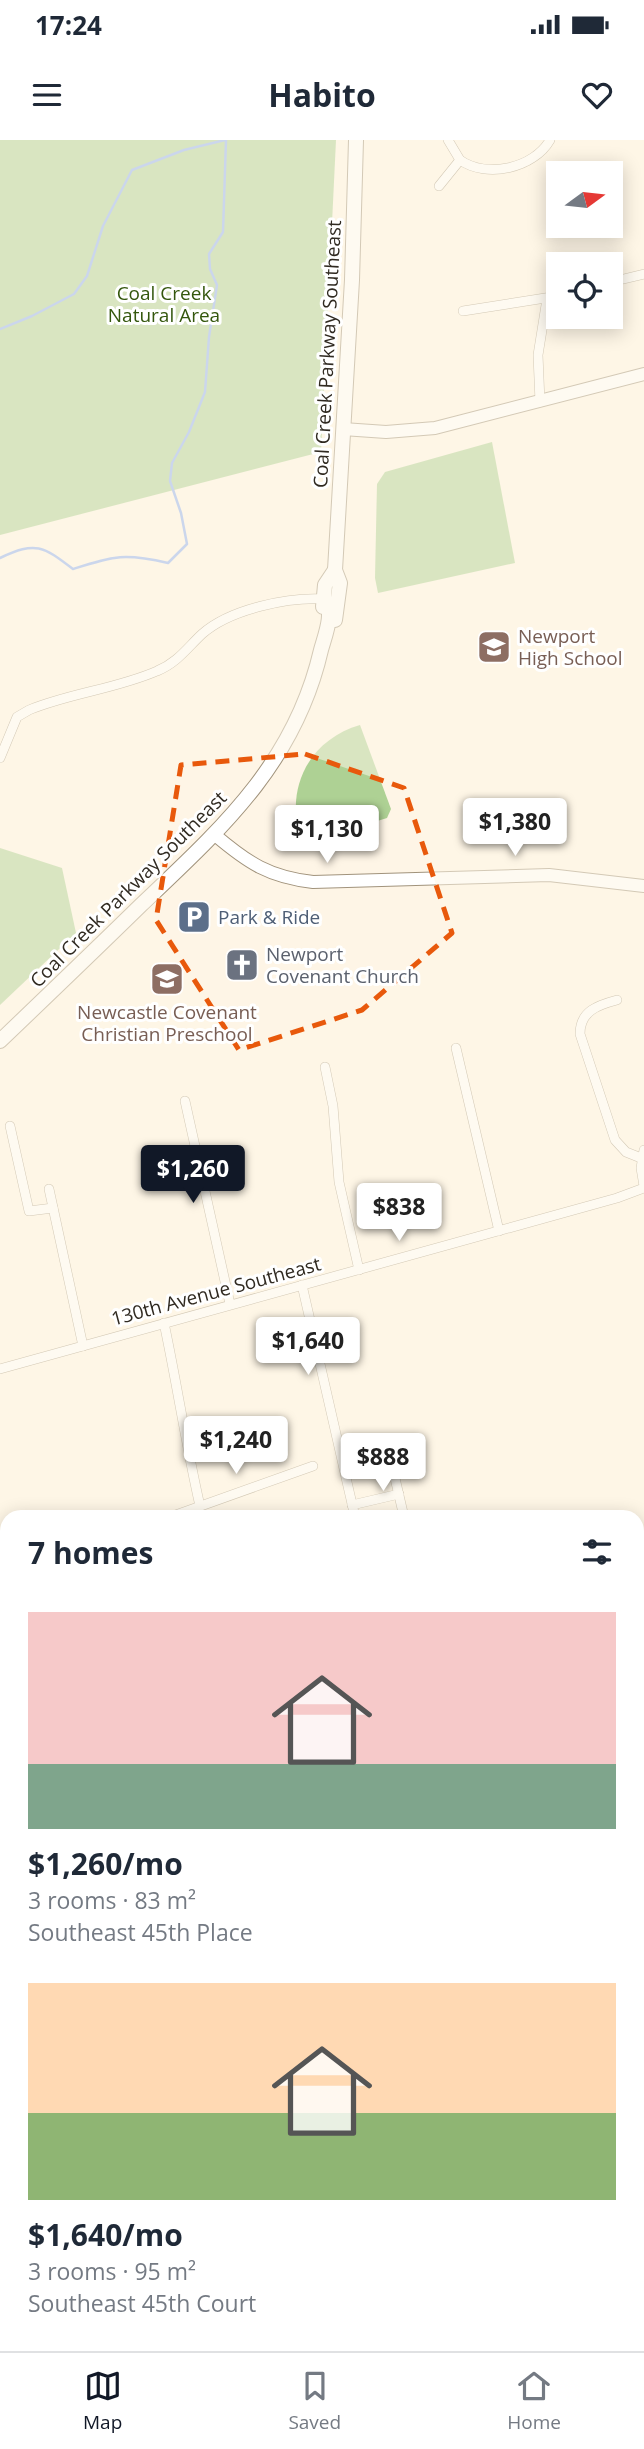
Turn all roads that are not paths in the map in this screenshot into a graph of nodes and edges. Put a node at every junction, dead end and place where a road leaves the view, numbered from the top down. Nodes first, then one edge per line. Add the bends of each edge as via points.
1 (356, 140) edge
2 (448, 140) edge
3 (550, 140) edge
4 (460, 160) junction
5 (439, 186) dead end
6 (644, 274) edge
7 (623, 279) edge
8 (546, 299) edge
9 (546, 305) edge
10 (463, 311) dead end
11 (644, 374) edge
12 (540, 402) junction
13 (343, 429) junction
14 (335, 570) junction
15 (324, 599) junction
16 (312, 682) junction
17 (0, 758) edge
18 (215, 835) junction
19 (644, 886) edge
20 (617, 1000) dead end
21 (0, 1041) edge
22 (456, 1048) dead end
23 (326, 1067) dead end
24 (186, 1101) dead end
25 (10, 1126) dead end
26 (643, 1154) edge
27 (644, 1187) edge
28 (50, 1189) dead end
29 (54, 1208) junction
30 (499, 1231) junction
31 (359, 1270) junction
32 (302, 1285) junction
33 (230, 1304) junction
34 (164, 1323) junction
35 (83, 1346) junction
36 (0, 1369) edge
37 (391, 1461) dead end
38 (313, 1466) dead end
39 (399, 1494) junction
40 (352, 1504) junction
41 (200, 1506) junction
42 (189, 1510) edge
43 (353, 1510) edge
44 (402, 1510) edge

1 - 13 main road, Coal Creek Parkway Southeast
2 - 4 street
3 - 4 street via 540,155 524,163 483,170
4 - 5 street
6 - 7 street
8 - 10 street
9 - 12 street via 538,355
11 - 12 main road
12 - 13 main road via 416,431
13 - 14 main road, Coal Creek Parkway Southeast
14 - 15 main road, Coal Creek Parkway Southeast via 325,584
14 - 16 main road, Coal Creek Parkway Southeast via 340,583 334,623 320,675
15 - 16 main road via 329,617
15 - 17 street via 284,601 234,616 211,628 161,670 21,713
16 - 18 main road, Coal Creek Parkway Southeast via 281,751
18 - 19 main road via 255,866 313,882 549,875
18 - 21 main road, Coal Creek Parkway Southeast
20 - 26 street via 588,1013 580,1024 580,1034 615,1140 626,1152
22 - 30 street
23 - 31 street via 339,1182
24 - 33 street
25 - 29 street via 29,1211
26 - 27 street
27 - 30 street, 130th Avenue Southeast
28 - 29 street
29 - 35 street
30 - 31 street, 130th Avenue Southeast
31 - 32 street, 130th Avenue Southeast
32 - 33 street, 130th Avenue Southeast
32 - 40 street
33 - 34 street, 130th Avenue Southeast
34 - 35 street, 130th Avenue Southeast
34 - 41 street
35 - 36 street, 130th Avenue Southeast
37 - 39 street
38 - 41 street
39 - 40 street
39 - 44 street
40 - 43 street
41 - 42 street

